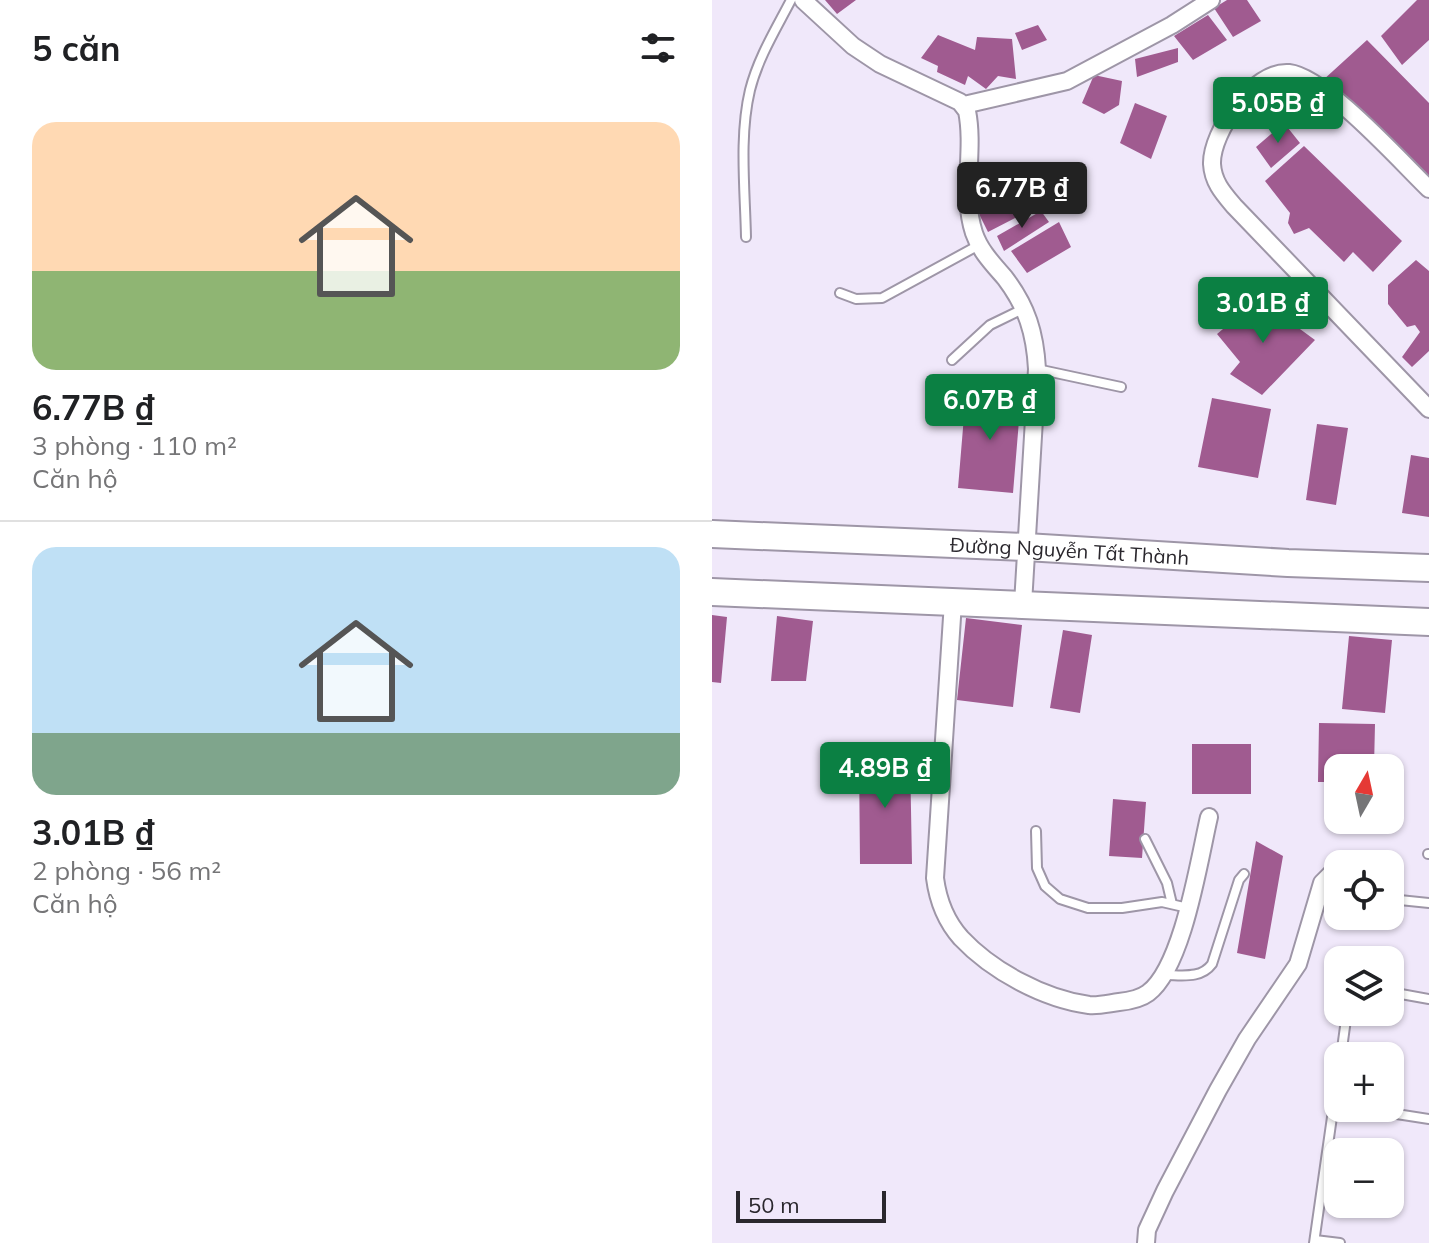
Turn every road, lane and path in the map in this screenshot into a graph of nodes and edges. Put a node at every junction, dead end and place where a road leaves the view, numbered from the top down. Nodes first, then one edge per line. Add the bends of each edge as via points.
1 (791, 0) edge
2 (803, 0) edge
3 (1211, 0) edge
4 (964, 105) junction
5 (1429, 189) edge
6 (746, 237) dead end
7 (979, 245) junction
8 (840, 293) dead end
9 (1025, 308) junction
10 (952, 360) dead end
11 (1037, 369) junction
12 (1121, 387) dead end
13 (1429, 409) edge
14 (712, 534) edge
15 (1026, 547) junction
16 (1429, 568) edge
17 (712, 592) edge
18 (953, 602) junction
19 (1023, 604) junction
20 (1429, 622) edge
21 (1209, 817) dead end
22 (1036, 831) dead end
23 (1145, 839) dead end
24 (1244, 874) dead end
25 (1324, 881) edge
26 (1404, 900) edge
27 (1429, 903) edge
28 (1180, 906) junction
29 (1165, 975) junction
30 (1404, 995) edge
31 (1429, 999) edge
32 (1404, 1115) edge
33 (1429, 1119) edge
34 (1333, 1122) edge
35 (1315, 1241) edge
36 (1146, 1243) edge
37 (1340, 1243) edge

1 - 6 lane via 750,89
2 - 4 street via 880,64
3 - 4 street via 1067,81
4 - 7 street via 967,196
5 - 13 street via 1330,94 1289,73 1258,82 1243,98 1222,131 1212,163 1216,184 1234,206
7 - 8 lane via 882,298 856,299
7 - 9 street
9 - 10 lane via 990,325
9 - 11 street
11 - 12 lane
11 - 15 street
14 - 15 main road, Đường Nguyễn Tất Thành
15 - 16 main road, Đường Nguyễn Tất Thành
15 - 19 street
17 - 18 main road
18 - 19 main road
18 - 29 street via 935,878 945,916 990,963 1064,1000 1092,1005 1134,1000
19 - 20 main road
21 - 28 street
22 - 28 lane via 1037,868 1045,886 1060,899 1105,909
23 - 28 lane
24 - 29 lane via 1207,971
25 - 36 street via 1298,964 1218,1090 1159,1204
26 - 27 lane
28 - 29 street
30 - 31 lane
32 - 33 lane
34 - 35 lane
35 - 37 lane

